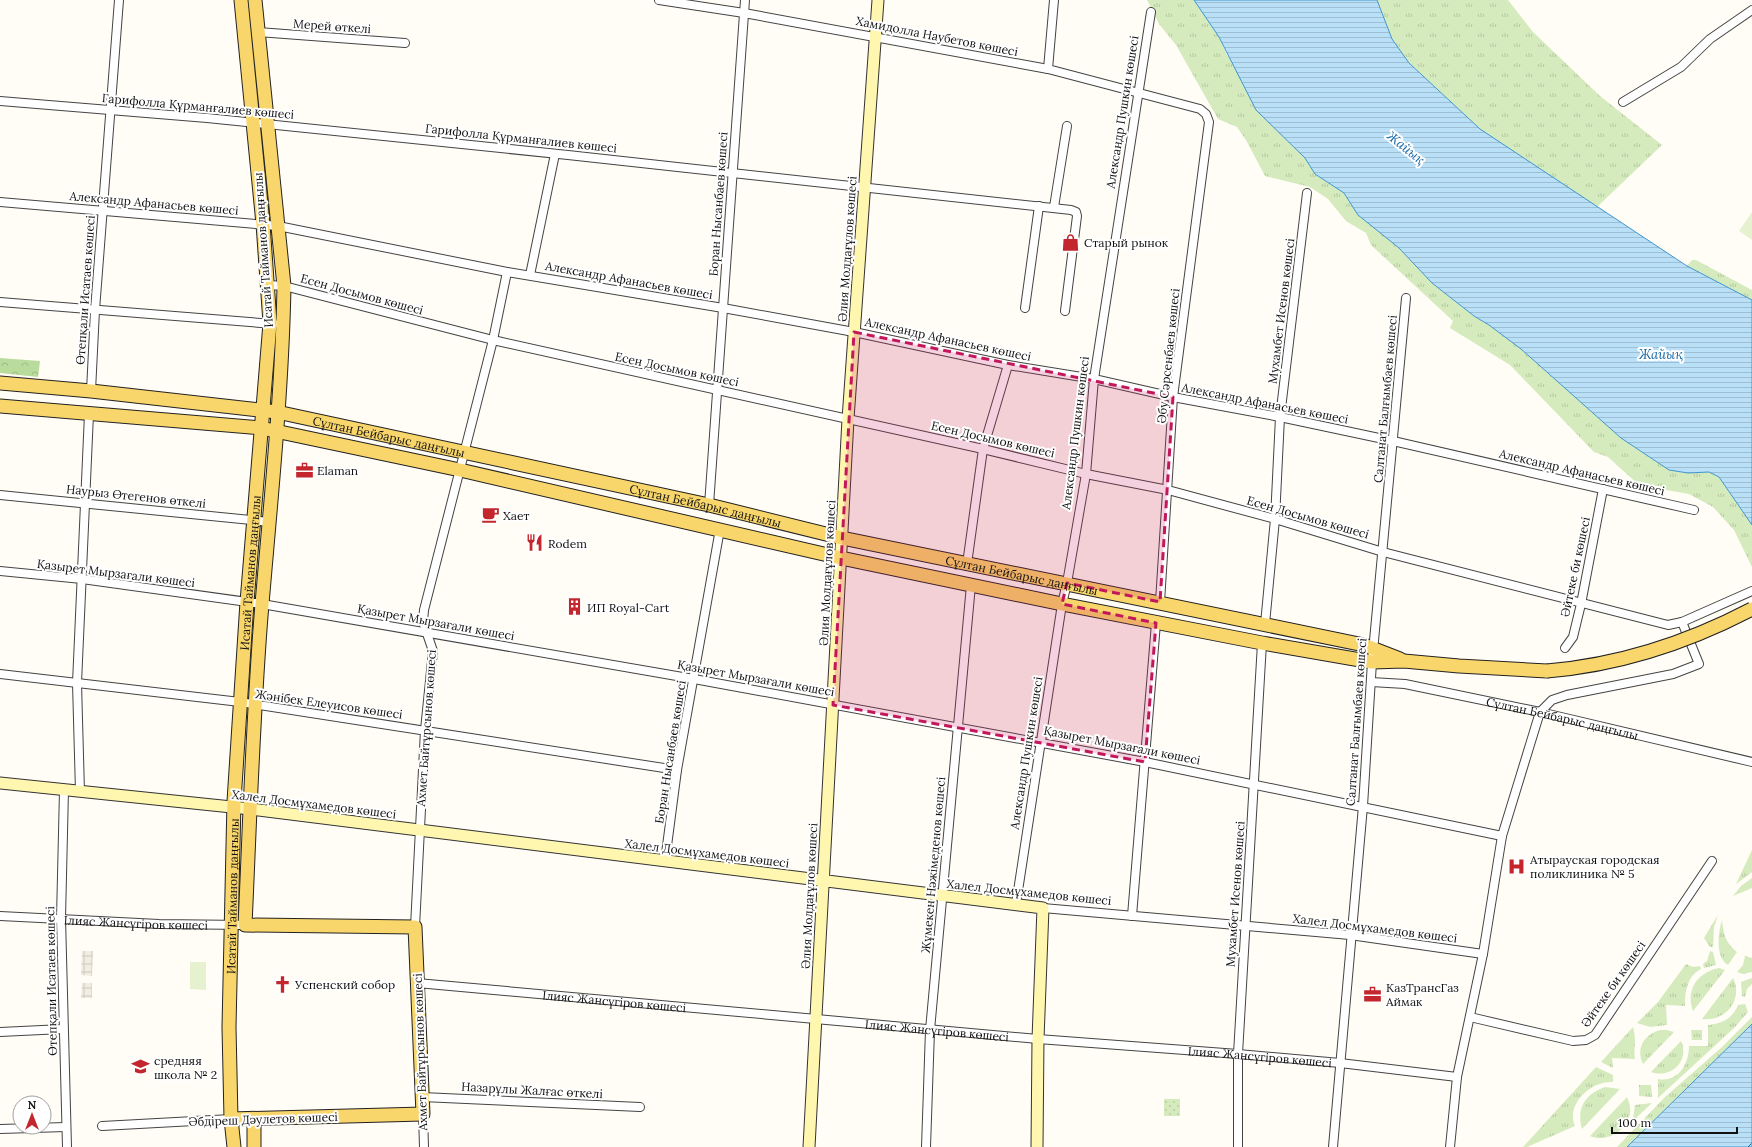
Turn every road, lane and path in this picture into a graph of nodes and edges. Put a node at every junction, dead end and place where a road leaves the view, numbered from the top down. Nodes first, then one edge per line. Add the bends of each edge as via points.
1 (118, 0) edge
2 (241, 0) edge
3 (255, 0) edge
4 (660, 0) edge
5 (745, 0) edge
6 (878, 0) edge
7 (1054, 0) edge
8 (1752, 10) edge
9 (1151, 12) dead end
10 (744, 13) junction
11 (258, 32) junction
12 (875, 37) junction
13 (405, 43) dead end
14 (1048, 69) junction
15 (1139, 93) junction
16 (0, 101) edge
17 (1623, 102) dead end
18 (110, 110) junction
19 (1206, 114) joint
20 (253, 123) junction
21 (268, 125) junction
22 (1067, 126) dead end
23 (555, 154) junction
24 (733, 173) junction
25 (865, 187) junction
26 (1307, 193) dead end
27 (0, 202) edge
28 (1039, 206) junction
29 (1054, 207) junction
30 (102, 211) junction
31 (263, 224) junction
32 (278, 226) junction
33 (507, 272) junction
34 (530, 275) junction
35 (268, 285) junction
36 (284, 286) junction
37 (1406, 298) dead end
38 (0, 302) edge
39 (723, 308) junction
40 (1025, 308) dead end
41 (95, 310) junction
42 (1065, 311) dead end
43 (270, 323) junction
44 (283, 325) junction
45 (854, 332) junction
46 (493, 340) junction
47 (1008, 365) junction
48 (1094, 379) junction
49 (0, 384) edge
50 (717, 390) junction
51 (91, 391) junction
52 (1173, 397) junction
53 (0, 406) edge
54 (263, 410) junction
55 (277, 412) junction
56 (89, 414) junction
57 (1280, 417) junction
58 (848, 419) junction
59 (261, 428) junction
60 (276, 431) junction
61 (1393, 441) junction
62 (983, 448) junction
63 (465, 452) junction
64 (460, 470) junction
65 (1086, 474) junction
66 (589, 479) junction
67 (1603, 488) junction
68 (1168, 490) junction
69 (0, 495) edge
70 (585, 498) junction
71 (86, 504) junction
72 (709, 505) junction
73 (1694, 510) dead end
74 (1275, 519) junction
75 (254, 520) junction
76 (270, 522) junction
77 (720, 529) junction
78 (842, 538) junction
79 (1383, 552) junction
80 (841, 558) junction
81 (968, 564) junction
82 (0, 571) edge
83 (82, 579) junction
84 (1067, 583) junction
85 (971, 585) junction
86 (1752, 591) edge
87 (247, 602) junction
88 (1160, 602) junction
89 (262, 604) junction
90 (1062, 604) junction
91 (1581, 604) junction
92 (1752, 609) edge
93 (1682, 622) junction
94 (1156, 623) junction
95 (1265, 624) junction
96 (426, 633) junction
97 (1262, 643) junction
98 (1373, 647) junction
99 (1565, 648) dead end
100 (1404, 661) junction
101 (1372, 662) junction
102 (0, 674) edge
103 (694, 679) junction
104 (1371, 682) junction
105 (77, 683) junction
106 (240, 702) junction
107 (256, 705) junction
108 (833, 705) junction
109 (1540, 712) junction
110 (957, 726) junction
111 (425, 730) junction
112 (1041, 742) junction
113 (1145, 762) junction
114 (1752, 762) edge
115 (677, 770) junction
116 (0, 783) edge
117 (1254, 784) junction
118 (64, 790) junction
119 (80, 792) junction
120 (1363, 806) junction
121 (234, 807) junction
122 (251, 809) junction
123 (419, 830) junction
124 (1502, 836) junction
125 (1712, 860) dead end
126 (665, 861) junction
127 (822, 880) junction
128 (942, 896) junction
129 (1016, 904) junction
130 (1043, 908) junction
131 (0, 916) edge
132 (1132, 916) junction
133 (61, 918) junction
134 (231, 925) junction
135 (245, 925) junction
136 (415, 927) junction
137 (1245, 927) junction
138 (1350, 936) junction
139 (1483, 954) junction
140 (417, 983) junction
141 (1470, 1016) junction
142 (815, 1018) junction
143 (63, 1029) junction
144 (930, 1030) junction
145 (0, 1032) edge
146 (1038, 1039) junction
147 (1238, 1054) junction
148 (1340, 1063) junction
149 (1457, 1077) junction
150 (422, 1097) junction
151 (640, 1107) dead end
152 (423, 1114) junction
153 (231, 1119) junction
154 (254, 1120) junction
155 (102, 1126) dead end
156 (66, 1127) junction
157 (0, 1129) edge
158 (66, 1147) edge
159 (234, 1147) edge
160 (254, 1147) edge
161 (424, 1147) edge
162 (809, 1147) edge
163 (926, 1147) edge
164 (1037, 1147) edge
165 (1238, 1147) edge
166 (1333, 1147) edge
167 (1450, 1147) edge

1 - 18 street, Өтепқали Исатаев көшесі
2 - 20 main road, Исатай Тайманов даңғылы
3 - 11 main road, Исатай Тайманов даңғылы
4 - 10 street, Хамидолла Наубетов көшесі
5 - 10 street, Боран Нысанбаев көшесі
6 - 12 street, Әлия Молдағұлов көшесі
7 - 14 street
8 - 17 street via 1710,39 1681,67
9 - 15 street, Александр Пушкин көшесі
10 - 12 street, Хамидолла Наубетов көшесі
10 - 24 street, Боран Нысанбаев көшесі
11 - 13 street, Мерей өткелі
11 - 21 main road, Исатай Тайманов даңғылы
12 - 14 street, Хамидолла Наубетов көшесі
12 - 25 street, Әлия Молдағұлов көшесі
14 - 15 street, Хамидолла Наубетов көшесі
15 - 19 street, Хамидолла Наубетов көшесі via 1200,109
15 - 48 street, Александр Пушкин көшесі
16 - 18 street, Гарифолла Құрманғалиев көшесі
18 - 20 street, Гарифолла Құрманғалиев көшесі
18 - 30 street, Өтепқали Исатаев көшесі
19 - 52 street, Әбу Сәрсенбаев көшесі via 1209,122
20 - 21 street, Гарифолла Құрманғалиев көшесі
20 - 31 main road, Исатай Тайманов даңғылы
21 - 23 street, Гарифолла Құрманғалиев көшесі
21 - 32 main road, Исатай Тайманов даңғылы
22 - 29 street
23 - 24 street, Гарифолла Құрманғалиев көшесі
23 - 34 street
24 - 25 street, Гарифолла Құрманғалиев көшесі
24 - 39 street, Боран Нысанбаев көшесі
25 - 28 street, Гарифолла Құрманғалиев көшесі
25 - 45 street, Әлия Молдағұлов көшесі
26 - 57 street, Мухамбет Исенов көшесі
27 - 30 street, Александр Афанасьев көшесі
28 - 29 street, Гарифолла Құрманғалиев көшесі
28 - 40 street
29 - 42 street, Гарифолла Құрманғалиев көшесі via 1071,210 1076,212 1077,216
30 - 31 street, Александр Афанасьев көшесі
30 - 41 street, Өтепқали Исатаев көшесі
31 - 32 street, Александр Афанасьев көшесі
31 - 35 main road, Исатай Тайманов даңғылы
32 - 33 street, Александр Афанасьев көшесі
32 - 36 main road, Исатай Тайманов даңғылы
33 - 34 street, Александр Афанасьев көшесі
33 - 46 street, Ахмет Байтұрсынов көшесі
34 - 39 street, Александр Афанасьев көшесі
35 - 36 street, Есен Досымов көшесі
35 - 43 main road, Исатай Тайманов даңғылы
36 - 44 main road, Исатай Тайманов даңғылы
36 - 46 street, Есен Досымов көшесі
37 - 61 street, Салтанат Балғымбаев көшесі
38 - 41 street
39 - 45 street, Александр Афанасьев көшесі
39 - 50 street, Боран Нысанбаев көшесі
41 - 43 street
41 - 51 street, Өтепқали Исатаев көшесі
43 - 44 street
43 - 54 main road, Исатай Тайманов даңғылы
44 - 55 main road, Исатай Тайманов даңғылы
45 - 47 street, Александр Афанасьев көшесі
45 - 58 street, Әлия Молдағұлов көшесі
46 - 50 street, Есен Досымов көшесі
46 - 63 street, Ахмет Байтұрсынов көшесі
47 - 48 street, Александр Афанасьев көшесі
47 - 62 street
48 - 52 street, Александр Афанасьев көшесі
48 - 65 street, Александр Пушкин көшесі
49 - 51 main road, Сұлтан Бейбарыс даңғылы
50 - 58 street, Есен Досымов көшесі
50 - 72 street, Боран Нысанбаев көшесі
51 - 54 main road, Сұлтан Бейбарыс даңғылы
52 - 57 street, Александр Афанасьев көшесі
52 - 68 street, Әбу Сәрсенбаев көшесі
53 - 56 main road, Сұлтан Бейбарыс даңғылы
54 - 55 main road, Сұлтан Бейбарыс даңғылы
54 - 59 main road, Исатай Тайманов даңғылы
55 - 60 main road, Исатай Тайманов даңғылы
55 - 63 main road, Сұлтан Бейбарыс даңғылы
56 - 59 main road, Сұлтан Бейбарыс даңғылы
56 - 71 street
57 - 61 street, Александр Афанасьев көшесі
57 - 74 street, Мухамбет Исенов көшесі
58 - 62 street, Есен Досымов көшесі
58 - 78 street, Әлия Молдағұлов көшесі
59 - 60 main road, Сұлтан Бейбарыс даңғылы
59 - 75 main road, Исатай Тайманов даңғылы
60 - 64 main road, Сұлтан Бейбарыс даңғылы
60 - 76 main road, Исатай Тайманов даңғылы
61 - 67 street, Александр Афанасьев көшесі
61 - 79 street, Салтанат Балғымбаев көшесі
62 - 65 street, Есен Досымов көшесі
62 - 81 street
63 - 64 street, Ахмет Байтұрсынов көшесі
63 - 66 main road, Сұлтан Бейбарыс даңғылы
64 - 70 main road, Сұлтан Бейбарыс даңғылы
64 - 96 street, Ахмет Байтұрсынов көшесі via 424,610 423,622
65 - 68 street, Есен Досымов көшесі
65 - 84 street, Александр Пушкин көшесі
66 - 70 main road via 590,488
66 - 72 main road, Сұлтан Бейбарыс даңғылы
67 - 73 street, Александр Афанасьев көшесі
67 - 91 street, Әйтеке би көшесі
68 - 74 street, Есен Досымов көшесі
68 - 88 street, Әбу Сәрсенбаев көшесі
69 - 71 street, Наурыз Өтегенов өткелі
70 - 77 main road, Сұлтан Бейбарыс даңғылы
71 - 75 street, Наурыз Өтегенов өткелі
71 - 83 street
72 - 78 main road, Сұлтан Бейбарыс даңғылы
74 - 79 street, Есен Досымов көшесі
74 - 95 street, Мухамбет Исенов көшесі
75 - 76 street, Наурыз Өтегенов өткелі
75 - 87 main road, Исатай Тайманов даңғылы
76 - 89 main road, Исатай Тайманов даңғылы
77 - 80 main road, Сұлтан Бейбарыс даңғылы
77 - 103 street, Боран Нысанбаев көшесі
78 - 80 street, Әлия Молдағұлов көшесі
78 - 81 main road, Сұлтан Бейбарыс даңғылы
79 - 91 street, Есен Досымов көшесі
79 - 98 street, Салтанат Балғымбаев көшесі
80 - 85 main road, Сұлтан Бейбарыс даңғылы
80 - 108 street, Әлия Молдағұлов көшесі
81 - 84 main road, Сұлтан Бейбарыс даңғылы
82 - 83 street, Қазырет Мырзағали көшесі
83 - 87 street, Қазырет Мырзағали көшесі
83 - 105 street
84 - 88 main road, Сұлтан Бейбарыс даңғылы
84 - 90 street, Александр Пушкин көшесі
85 - 90 main road, Сұлтан Бейбарыс даңғылы
85 - 110 street, Жұмекен Нәжімеденов көшесі
86 - 93 street, Есен Досымов көшесі
87 - 89 street, Қазырет Мырзағали көшесі
87 - 106 main road, Исатай Тайманов даңғылы
88 - 95 main road, Сұлтан Бейбарыс даңғылы
89 - 96 street, Қазырет Мырзағали көшесі
89 - 107 main road, Исатай Тайманов даңғылы
90 - 94 main road, Сұлтан Бейбарыс даңғылы
90 - 112 street, Александр Пушкин көшесі
91 - 93 street, Есен Досымов көшесі via 1668,625
91 - 99 street, Әйтеке би көшесі via 1573,636
92 - 100 main road, Сұлтан Бейбарыс даңғылы, bridge via 1681,641 1626,659 1583,668 1547,671
93 - 109 street via 1699,664 1673,674 1567,695 1552,700
94 - 97 main road, Сұлтан Бейбарыс даңғылы
94 - 113 street
95 - 98 main road, Сұлтан Бейбарыс даңғылы
96 - 103 street, Қазырет Мырзағали көшесі
96 - 111 street, Ахмет Байтұрсынов көшесі via 433,651
97 - 101 main road, Сұлтан Бейбарыс даңғылы
97 - 117 street, Мухамбет Исенов көшесі
98 - 100 main road, Сұлтан Бейбарыс даңғылы
98 - 101 street, Салтанат Балғымбаев көшесі
100 - 101 main road, Сұлтан Бейбарыс даңғылы
101 - 104 street, Салтанат Балғымбаев көшесі
102 - 105 street, Жәнібек Елеуисов көшесі
103 - 108 street, Қазырет Мырзағали көшесі
103 - 115 street, Боран Нысанбаев көшесі
104 - 109 street, Сұлтан Бейбарыс даңғылы via 1405,684
104 - 120 street, Салтанат Балғымбаев көшесі
105 - 106 street, Жәнібек Елеуисов көшесі
105 - 119 street
106 - 107 street, Жәнібек Елеуисов көшесі
106 - 121 main road, Исатай Тайманов даңғылы
107 - 111 street, Жәнібек Елеуисов көшесі
107 - 122 main road, Исатай Тайманов даңғылы
108 - 110 street, Қазырет Мырзағали көшесі
108 - 127 street, Әлия Молдағұлов көшесі
109 - 114 street, Сұлтан Бейбарыс даңғылы
109 - 124 street
110 - 112 street, Қазырет Мырзағали көшесі
110 - 128 street, Жұмекен Нәжімеденов көшесі
111 - 115 street, Жәнібек Елеуисов көшесі
111 - 123 street, Ахмет Байтұрсынов көшесі
112 - 113 street, Қазырет Мырзағали көшесі
112 - 129 street, Александр Пушкин көшесі
113 - 117 street, Қазырет Мырзағали көшесі
113 - 132 street
115 - 126 street, Боран Нысанбаев көшесі
116 - 118 street, Халел Досмұхамедов көшесі
117 - 120 street, Қазырет Мырзағали көшесі
117 - 137 street, Мухамбет Исенов көшесі
118 - 119 street, Халел Досмұхамедов көшесі
118 - 133 street, Өтепқали Исатаев көшесі
119 - 121 street, Халел Досмұхамедов көшесі
120 - 124 street, Қазырет Мырзағали көшесі
120 - 138 street, Салтанат Балғымбаев көшесі
121 - 122 street, Халел Досмұхамедов көшесі
121 - 134 main road, Исатай Тайманов даңғылы
122 - 123 street, Халел Досмұхамедов көшесі
122 - 135 main road, Исатай Тайманов даңғылы
123 - 126 street, Халел Досмұхамедов көшесі
123 - 136 street, Ахмет Байтұрсынов көшесі
124 - 139 street
125 - 141 street, Әйтеке би көшесі via 1595,1034 1586,1040 1573,1041
126 - 127 street, Халел Досмұхамедов көшесі
127 - 128 street, Халел Досмұхамедов көшесі
127 - 142 street, Әлия Молдағұлов көшесі
128 - 129 street, Халел Досмұхамедов көшесі
128 - 144 street, Жұмекен Нәжімеденов көшесі
129 - 130 street, Халел Досмұхамедов көшесі
130 - 132 street, Халел Досмұхамедов көшесі
130 - 146 street
131 - 133 street, Ілияс Жансүгіров көшесі
132 - 137 street, Халел Досмұхамедов көшесі
133 - 134 street, Ілияс Жансүгіров көшесі
133 - 143 street, Өтепқали Исатаев көшесі
134 - 135 street, Ілияс Жансүгіров көшесі
134 - 153 main road, Исатай Тайманов даңғылы
135 - 136 main road, Ілияс Жансүгіров көшесі
136 - 140 main road, Ахмет Байтұрсынов көшесі
137 - 138 street, Халел Досмұхамедов көшесі
137 - 147 street, Мухамбет Исенов көшесі
138 - 139 street, Халел Досмұхамедов көшесі
138 - 148 street, Салтанат Балғымбаев көшесі
139 - 141 street
140 - 142 street, Ілияс Жансүгіров көшесі
140 - 150 main road, Ахмет Байтұрсынов көшесі
141 - 149 street
142 - 144 street, Ілияс Жансүгіров көшесі
142 - 162 street, Әлия Молдағұлов көшесі
143 - 145 street
143 - 156 street, Өтепқали Исатаев көшесі
144 - 146 street, Ілияс Жансүгіров көшесі
144 - 163 street, Жұмекен Нәжімеденов көшесі
146 - 147 street, Ілияс Жансүгіров көшесі
146 - 164 street
147 - 148 street, Ілияс Жансүгіров көшесі
147 - 165 street, Мухамбет Исенов көшесі
148 - 149 street, Ілияс Жансүгіров көшесі
148 - 166 street, Салтанат Балғымбаев көшесі
149 - 167 street
150 - 151 street, Назарұлы Жалғас өткелі
150 - 152 main road, Ахмет Байтұрсынов көшесі
152 - 154 main road, Әбдіреш Дәулетов көшесі
152 - 161 street, Ахмет Байтұрсынов көшесі
153 - 154 main road, Әбдіреш Дәулетов көшесі
153 - 155 street, Әбдіреш Дәулетов көшесі
153 - 159 main road, Исатай Тайманов даңғылы
154 - 160 main road
156 - 157 street
156 - 158 street, Өтепқали Исатаев көшесі

